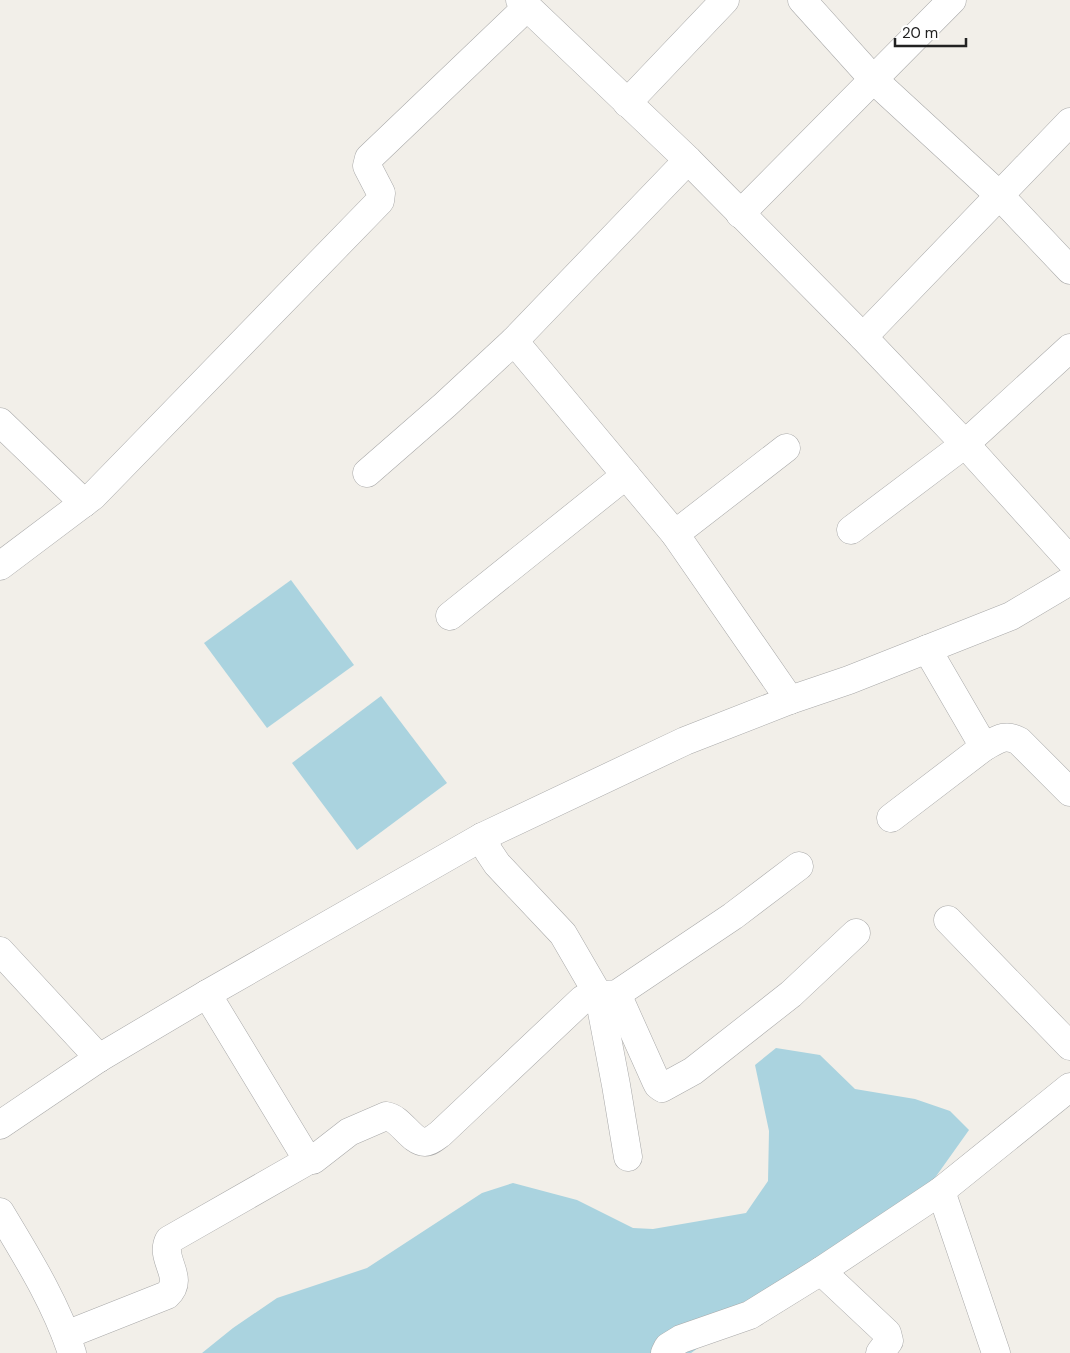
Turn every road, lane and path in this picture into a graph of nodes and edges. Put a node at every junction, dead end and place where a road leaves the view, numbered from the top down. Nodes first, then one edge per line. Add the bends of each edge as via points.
1 (725, 0) edge
2 (802, 0) edge
3 (952, 0) edge
4 (523, 4) edge
5 (874, 80) junction
6 (627, 103) junction
7 (1070, 122) edge
8 (688, 160) junction
9 (999, 196) junction
10 (740, 214) junction
11 (1070, 270) edge
12 (863, 337) junction
13 (514, 341) junction
14 (1068, 354) edge
15 (0, 422) edge
16 (965, 444) junction
17 (786, 448) dead end
18 (367, 473) dead end
19 (626, 475) junction
20 (84, 503) junction
21 (851, 530) dead end
22 (675, 534) junction
23 (0, 566) edge
24 (1069, 577) edge
25 (450, 616) dead end
26 (927, 649) junction
27 (790, 700) junction
28 (984, 747) junction
29 (1070, 792) edge
30 (891, 818) dead end
31 (482, 837) junction
32 (799, 866) dead end
33 (948, 920) dead end
34 (856, 933) dead end
35 (0, 951) edge
36 (207, 994) junction
37 (608, 995) junction
38 (1070, 1046) edge
39 (99, 1058) junction
40 (1070, 1087) edge
41 (0, 1125) edge
42 (628, 1156) dead end
43 (309, 1160) junction
44 (941, 1191) junction
45 (0, 1212) edge
46 (821, 1271) junction
47 (69, 1344) edge
48 (665, 1353) edge
49 (880, 1353) edge
50 (996, 1353) edge

1 - 6 street
2 - 5 street
3 - 5 street
4 - 6 street
4 - 20 street via 369,158 367,166 382,193 380,201
5 - 9 street
5 - 10 street
6 - 8 street
7 - 9 street
8 - 10 street
8 - 13 street
9 - 11 street
9 - 12 street
10 - 12 street
12 - 16 street
13 - 18 street
13 - 19 street
14 - 16 street
15 - 20 street
16 - 21 street
16 - 24 street
17 - 22 street
19 - 22 street
19 - 25 street
20 - 23 street
22 - 27 street
24 - 26 street via 1011,616
26 - 27 street
26 - 28 street
27 - 31 street via 684,741
28 - 29 street via 999,739 1011,737 1019,741
28 - 30 street
31 - 36 street
31 - 37 street via 497,864 563,934
32 - 37 street via 732,916
33 - 38 street
34 - 37 street via 784,1000 693,1070 662,1088
35 - 39 street
36 - 39 street
36 - 43 street
37 - 42 street via 616,1085
37 - 43 street via 581,1000 431,1140 419,1140 395,1119 386,1116 349,1132
39 - 41 street
40 - 44 street
43 - 47 street via 169,1240 166,1250 174,1288 167,1295
44 - 46 street
44 - 50 street
45 - 47 street via 27,1258
46 - 48 street via 750,1314 681,1339 668,1347
46 - 49 street via 887,1333 889,1341

